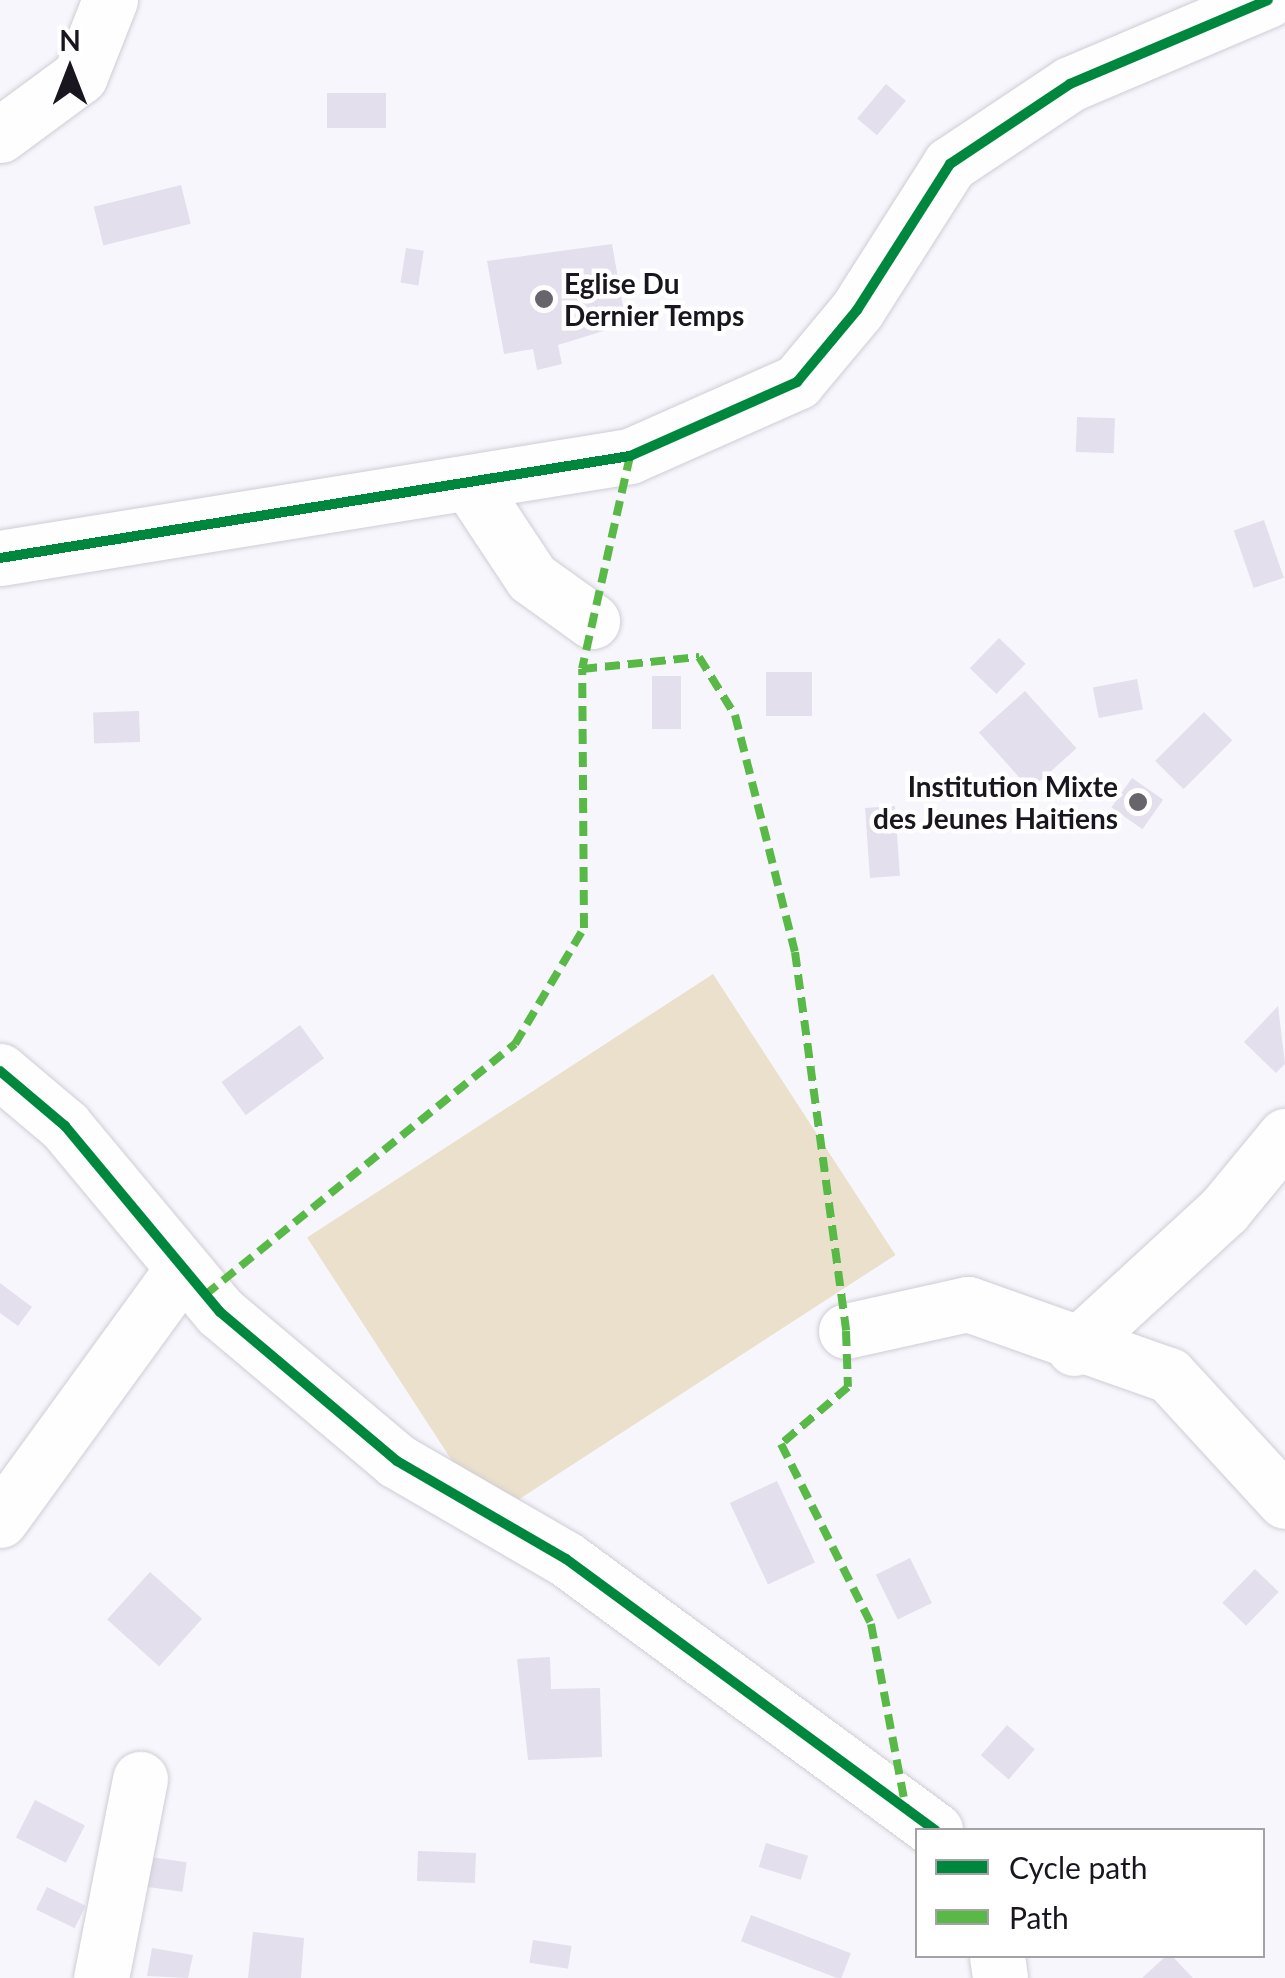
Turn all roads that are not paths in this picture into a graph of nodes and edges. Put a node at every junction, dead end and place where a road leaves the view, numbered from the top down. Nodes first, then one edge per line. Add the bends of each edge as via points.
1 (110, 0) edge
2 (1268, 0) edge
3 (0, 135) edge
4 (471, 486) junction
5 (0, 558) edge
6 (592, 620) dead end
7 (0, 1071) edge
8 (1285, 1136) edge
9 (183, 1268) junction
10 (846, 1331) dead end
11 (1074, 1348) junction
12 (1285, 1500) edge
13 (0, 1520) edge
14 (140, 1779) dead end
15 (932, 1828) edge
16 (100, 1978) edge

1 - 3 street via 80,76
2 - 4 street via 1070,84 950,164 901,227 857,310 797,382 630,456
4 - 5 street
4 - 6 street via 532,578
7 - 9 street via 64,1126
8 - 11 street via 1224,1210
9 - 13 street
9 - 15 street via 220,1312 397,1461 566,1558
10 - 11 street via 968,1304
11 - 12 street via 1168,1375
14 - 16 street

